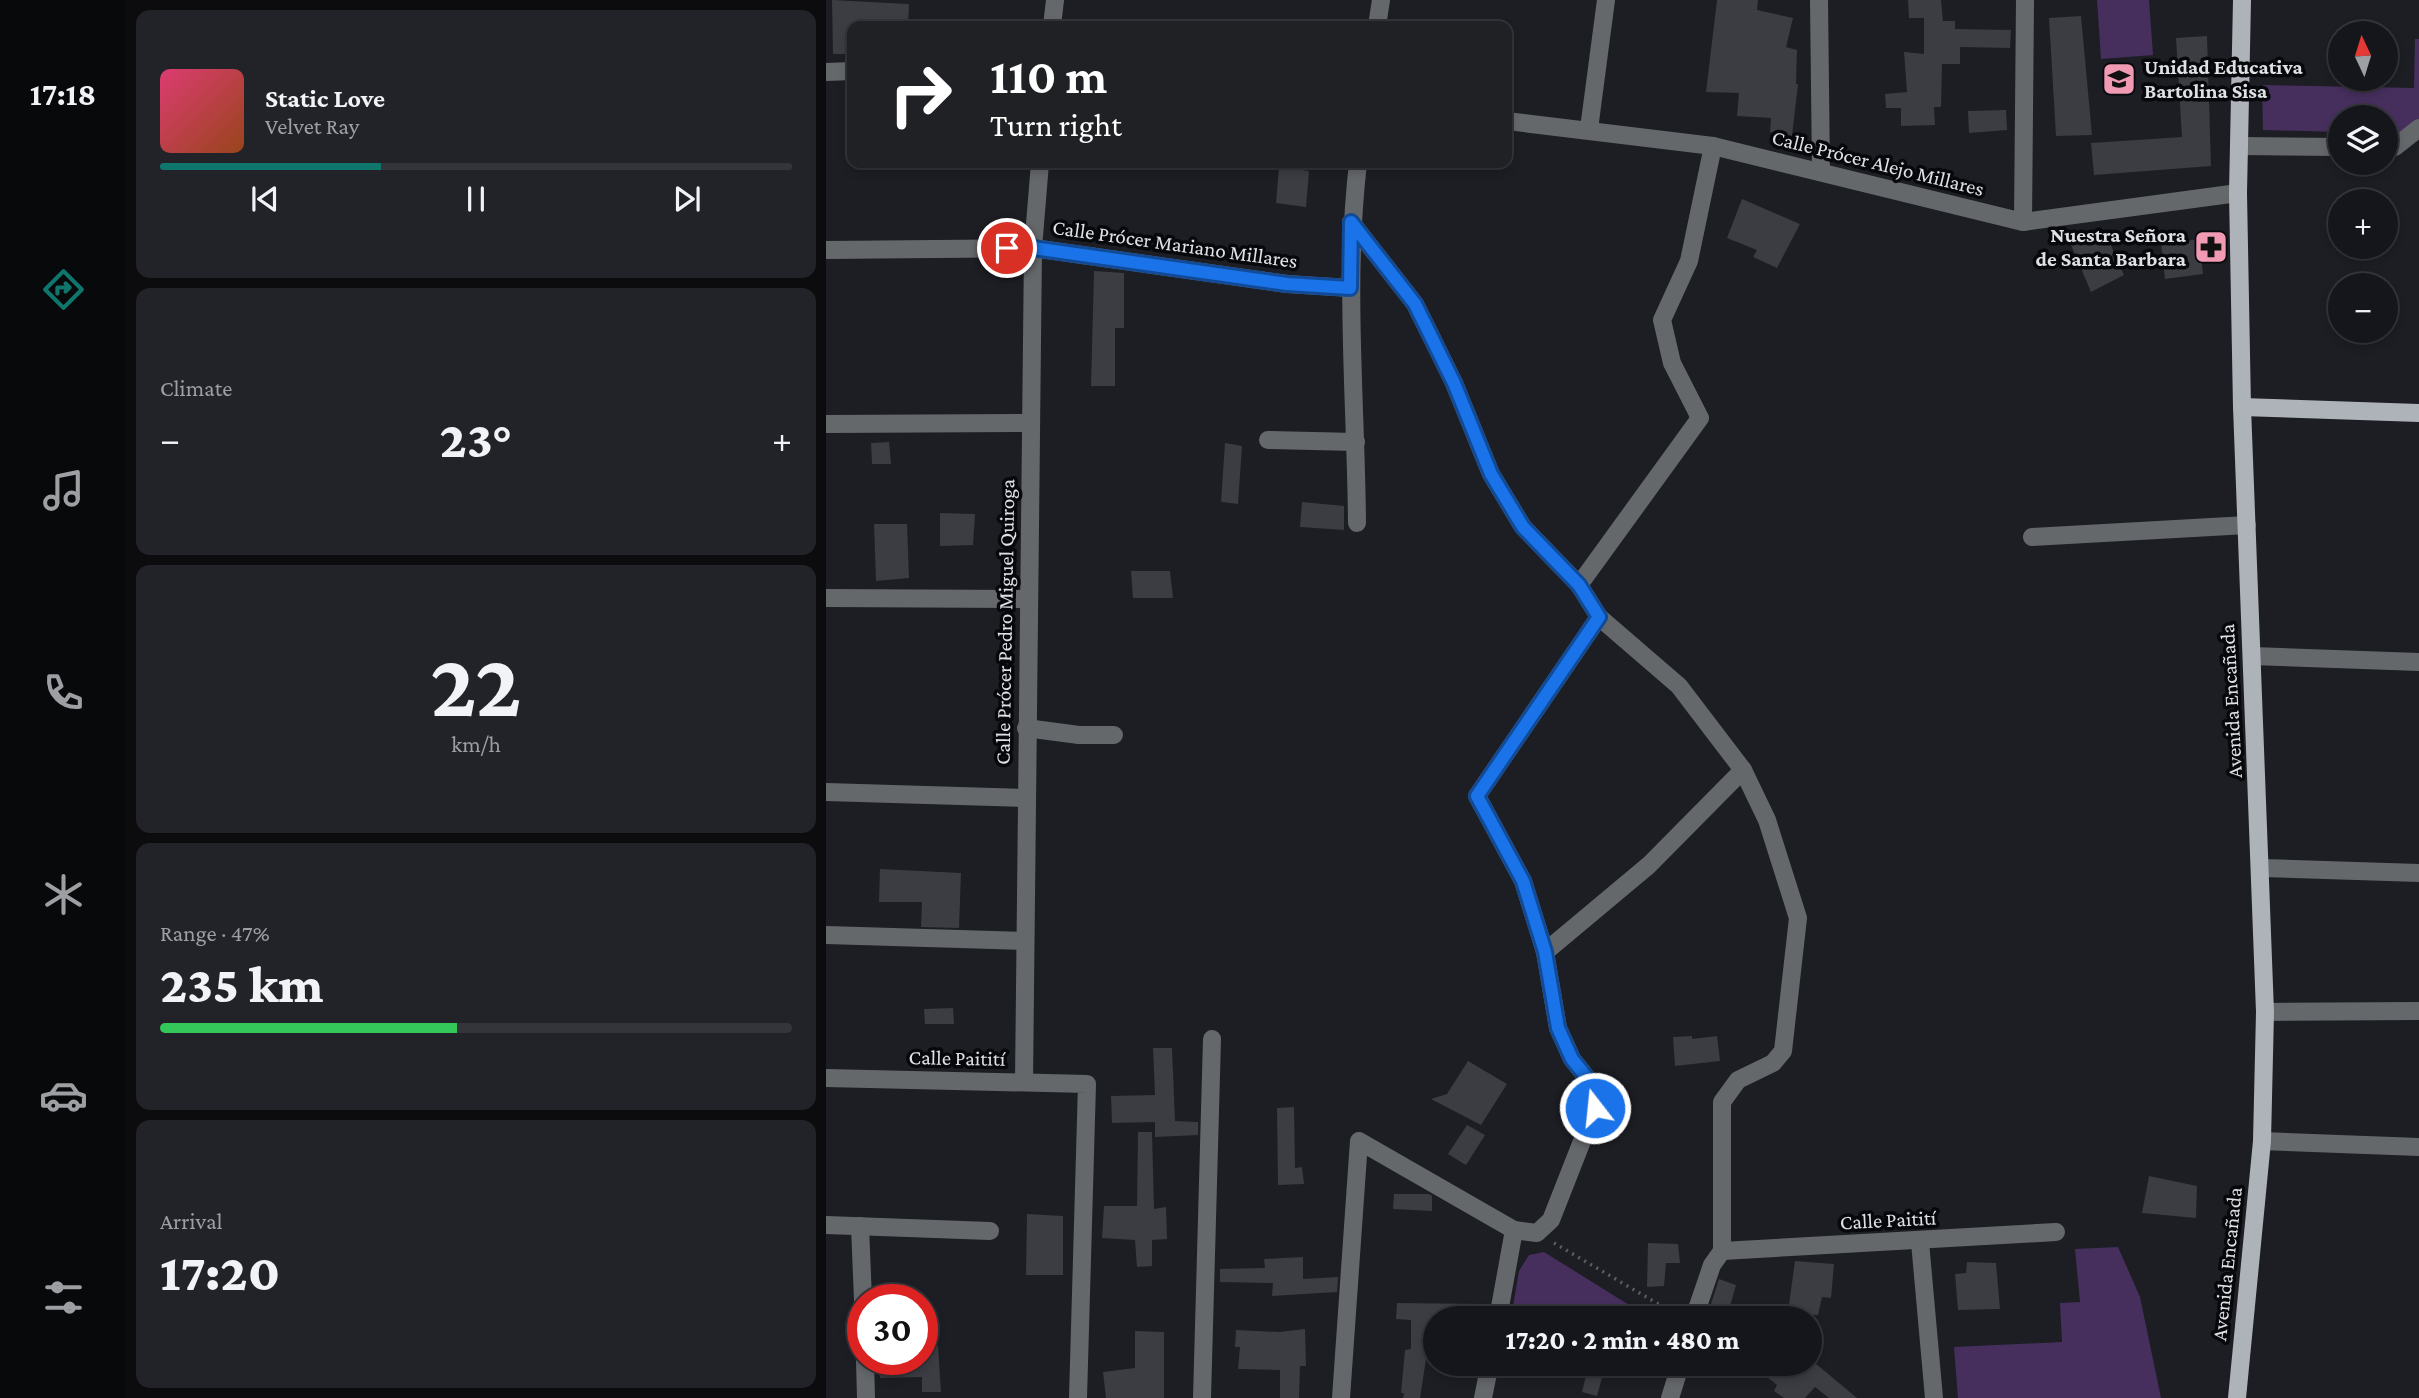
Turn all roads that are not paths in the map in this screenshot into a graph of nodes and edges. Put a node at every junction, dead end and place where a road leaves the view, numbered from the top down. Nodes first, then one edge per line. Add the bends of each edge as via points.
1 (1055, 0) edge
2 (1381, 0) edge
3 (1606, 0) edge
4 (1819, 0) edge
5 (2025, 0) edge
6 (2242, 0) edge
7 (1053, 21) edge
8 (1378, 21) edge
9 (847, 71) edge
10 (826, 72) edge
11 (1512, 121) edge
12 (2419, 128) edge
13 (1589, 129) junction
14 (2398, 145) edge
15 (1713, 146) junction
16 (2239, 146) junction
17 (2328, 147) edge
18 (1040, 168) edge
19 (1357, 168) edge
20 (1821, 172) junction
21 (2238, 193) junction
22 (1351, 222) junction
23 (2024, 222) junction
24 (1033, 248) junction
25 (826, 250) edge
26 (1350, 288) junction
27 (2242, 407) junction
28 (2419, 413) edge
29 (1031, 423) junction
30 (826, 424) edge
31 (1268, 440) dead end
32 (1356, 442) junction
33 (1357, 523) dead end
34 (2247, 525) junction
35 (2032, 537) dead end
36 (1579, 585) junction
37 (826, 598) edge
38 (1028, 599) junction
39 (1599, 617) junction
40 (2252, 656) junction
41 (2419, 662) edge
42 (1026, 728) junction
43 (1114, 735) dead end
44 (1743, 770) junction
45 (826, 792) edge
46 (1025, 798) junction
47 (2262, 868) junction
48 (2419, 873) edge
49 (826, 935) edge
50 (1023, 940) junction
51 (1545, 952) junction
52 (2419, 1011) edge
53 (2265, 1012) junction
54 (1212, 1039) dead end
55 (826, 1078) edge
56 (1024, 1082) junction
57 (2262, 1141) junction
58 (2419, 1147) edge
59 (826, 1225) edge
60 (860, 1226) junction
61 (1514, 1230) junction
62 (990, 1231) dead end
63 (2056, 1232) dead end
64 (1920, 1242) junction
65 (1722, 1251) junction
66 (862, 1284) edge
67 (1500, 1306) edge
68 (1698, 1306) edge
69 (865, 1375) edge
70 (1487, 1376) edge
71 (1677, 1376) edge
72 (866, 1398) edge
73 (1078, 1398) edge
74 (1202, 1398) edge
75 (1341, 1398) edge
76 (1483, 1398) edge
77 (1670, 1398) edge
78 (1934, 1398) edge
79 (2237, 1398) edge

1 - 7 street
2 - 8 street
3 - 13 street
4 - 20 street
5 - 23 street
6 - 16 main road, Avenida Encañada
9 - 10 street
11 - 13 street, Calle Prócer Alejo Millares
12 - 14 street
13 - 15 street, Calle Prócer Alejo Millares
15 - 20 street, Calle Prócer Alejo Millares
15 - 36 street via 1689,261 1662,320 1672,363 1700,418
16 - 17 street
16 - 21 main road, Avenida Encañada
18 - 24 street, Calle Prócer Pedro Miguel Quiroga
19 - 22 street
20 - 23 street, Calle Prócer Alejo Millares
21 - 23 street, Calle Prócer Alejo Millares
21 - 27 main road, Avenida Encañada
22 - 26 street
22 - 36 street via 1415,304 1491,474 1523,527
24 - 25 street, Calle Prócer Mariano Millares
24 - 26 street, Calle Prócer Mariano Millares via 1287,284
24 - 29 street, Calle Prócer Pedro Miguel Quiroga
26 - 32 street
27 - 28 main road
27 - 34 main road, Avenida Encañada
29 - 30 street
29 - 38 street, Calle Prócer Pedro Miguel Quiroga
31 - 32 street
32 - 33 street
34 - 35 street
34 - 40 main road, Avenida Encañada
36 - 39 street
37 - 38 street
38 - 42 street, Calle Prócer Pedro Miguel Quiroga
39 - 44 street via 1679,686
39 - 51 street via 1477,796 1523,881
40 - 41 street
40 - 47 main road, Avenida Encañada
42 - 43 street
42 - 46 street, Calle Prócer Pedro Miguel Quiroga
44 - 51 street via 1649,864
44 - 65 street via 1767,820 1798,918 1783,1051 1773,1063 1738,1080 1722,1102
45 - 46 street
46 - 50 street, Calle Prócer Pedro Miguel Quiroga
47 - 48 street
47 - 53 main road, Avenida Encañada
49 - 50 street
50 - 56 street, Calle Prócer Pedro Miguel Quiroga
51 - 61 street via 1558,1028 1572,1059 1592,1084 1595,1108 1551,1220 1537,1233
52 - 53 street
53 - 57 main road, Avenida Encañada
54 - 74 street
55 - 56 street, Calle Paitití
56 - 73 street, Calle Paitití via 1087,1084
57 - 58 street
57 - 79 main road, Avenida Encañada
59 - 60 street
60 - 62 street
60 - 66 street
61 - 67 street
61 - 75 street via 1359,1141
63 - 64 street, Calle Paitití
64 - 65 street, Calle Paitití
64 - 78 street
65 - 68 street via 1712,1265
69 - 72 street
70 - 76 street
71 - 77 street

